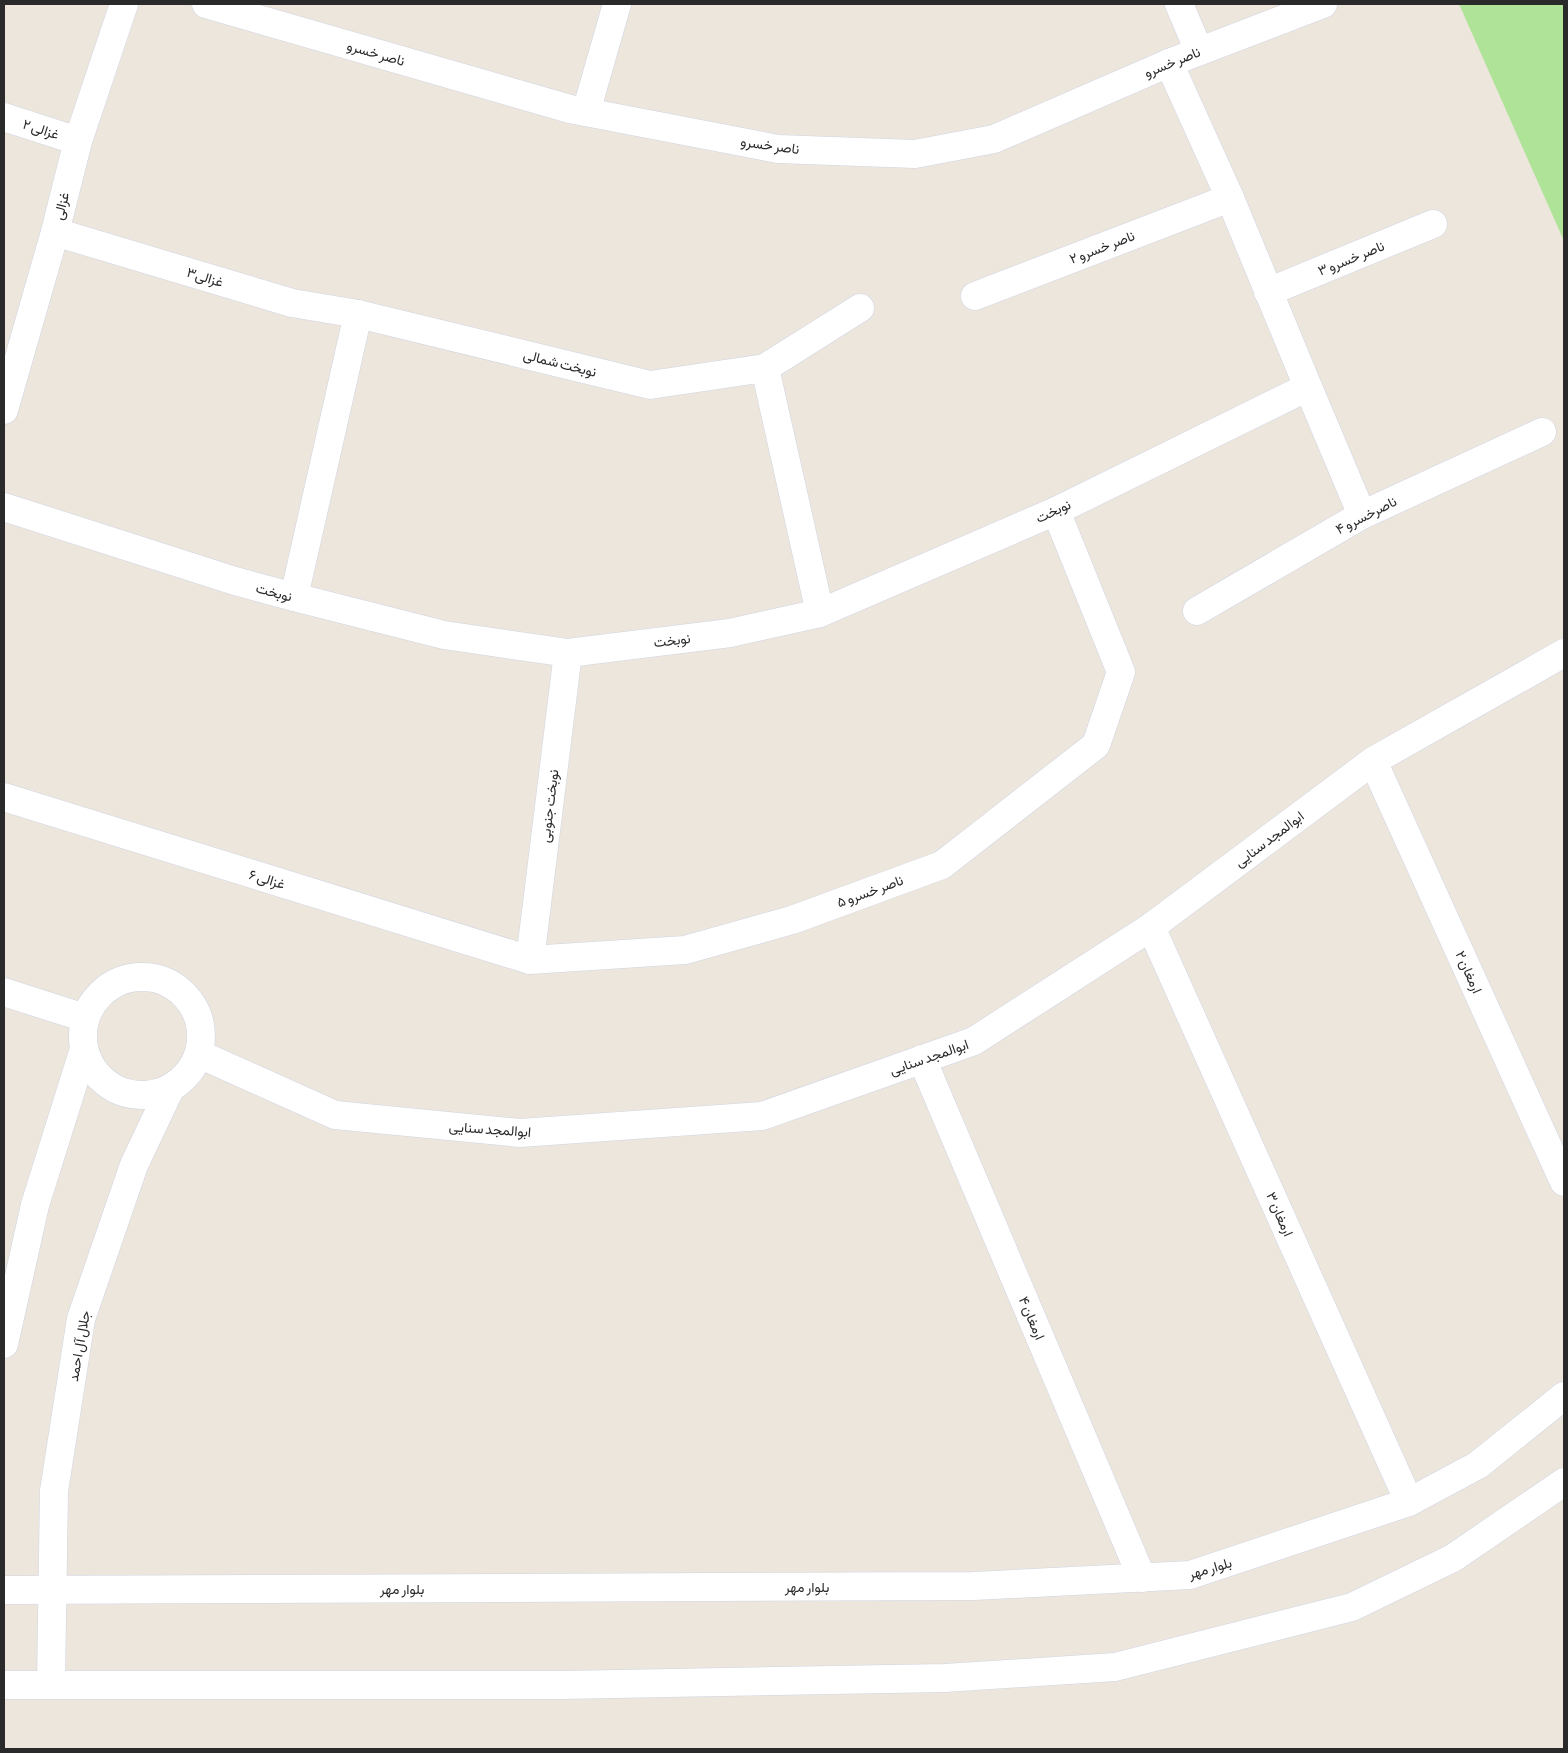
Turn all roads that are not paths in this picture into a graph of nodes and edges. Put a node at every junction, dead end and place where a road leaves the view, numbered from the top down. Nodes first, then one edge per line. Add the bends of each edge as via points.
1 (124, 4) edge
2 (206, 4) edge
3 (617, 4) edge
4 (1179, 4) edge
5 (1323, 4) edge
6 (1199, 51) junction
7 (1169, 63) junction
8 (586, 112) junction
9 (4, 117) edge
10 (78, 141) junction
11 (1230, 198) junction
12 (1433, 224) dead end
13 (55, 232) junction
14 (1268, 292) junction
15 (975, 296) dead end
16 (860, 308) dead end
17 (358, 314) junction
18 (764, 368) junction
19 (1308, 387) junction
20 (4, 409) edge
21 (1542, 432) dead end
22 (4, 507) edge
23 (1056, 511) junction
24 (1362, 515) junction
25 (294, 597) junction
26 (1197, 611) dead end
27 (820, 613) junction
28 (568, 653) junction
29 (1564, 653) edge
30 (1373, 761) junction
31 (4, 797) edge
32 (1151, 926) junction
33 (530, 960) junction
34 (4, 992) edge
35 (85, 1018) junction
36 (84, 1049) junction
37 (199, 1054) junction
38 (922, 1059) junction
39 (170, 1089) junction
40 (1564, 1182) edge
41 (4, 1344) edge
42 (1564, 1396) edge
43 (1564, 1482) edge
44 (1410, 1502) junction
45 (1142, 1578) junction
46 (53, 1588) junction
47 (4, 1590) edge
48 (52, 1683) junction
49 (4, 1684) edge

1 - 10 street, غزالی
2 - 8 street, ناصر خسرو
3 - 8 street
4 - 6 street
5 - 6 street, ناصر خسرو
6 - 7 street, ناصر خسرو
7 - 8 street, ناصر خسرو via 994,139 915,154 778,149
7 - 11 street
9 - 10 street, غزالی ۲
10 - 13 street, غزالی
11 - 14 street
11 - 15 street, ناصر خسرو ۲
12 - 14 street, ناصر خسرو ۳
13 - 17 street, غزالی۳ via 292,303
13 - 20 street, غزالی
14 - 19 street
16 - 18 street, نوبخت شمالی
17 - 18 street, نوبخت شمالی via 650,385
17 - 25 street
18 - 27 street
19 - 23 street, نوبخت
19 - 24 street
21 - 24 street, ناصرخسرو ۴
22 - 25 street, نوبخت
23 - 27 street, نوبخت
23 - 33 street, ناصر خسرو ۵ via 1121,672 1096,745 942,864 792,920 684,950
24 - 26 street, ناصرخسرو ۴
25 - 28 street, نوبخت via 444,636
27 - 28 street, نوبخت via 730,633
28 - 33 street, نوبخت جنوبی
29 - 30 street, ابوالمجد سنایی
30 - 32 street, ابوالمجد سنایی
30 - 40 street, ارمغان ۲
31 - 33 street, غزالی ۶
32 - 38 street, ابوالمجد سنایی via 974,1041
32 - 44 street, ارمغان ۳
34 - 35 street
35 - 36 street
35 - 37 street via 102,992 115,983 144,976 160,979 174,986 196,1008 202,1039
36 - 39 street via 94,1070 110,1086 124,1093 140,1096
36 - 41 street via 35,1205
37 - 38 street, ابوالمجد سنایی via 335,1115 520,1133 762,1116
37 - 39 street via 193,1068
38 - 45 street, ارمغان ۴
39 - 46 street, جلال آل احمد via 134,1165 81,1319 54,1491
42 - 44 street, بلوار مهر via 1478,1465
43 - 48 street via 1453,1558 1352,1607 1115,1667 945,1678 562,1685
44 - 45 street, بلوار مهر via 1190,1576
45 - 46 street, بلوار مهر via 974,1586 509,1590
46 - 47 street, بلوار مهر
46 - 48 street, جلال آل احمد
48 - 49 street

